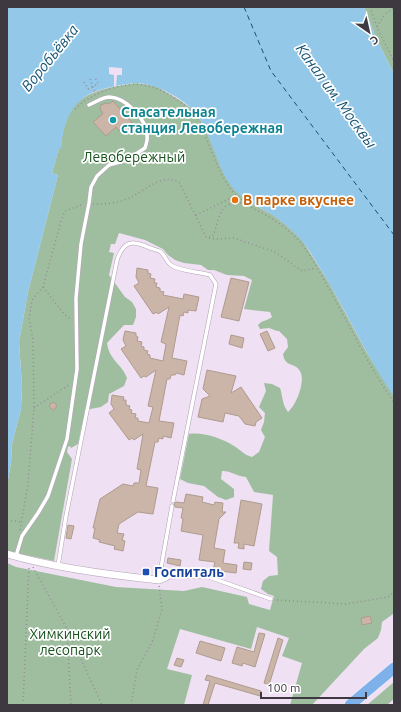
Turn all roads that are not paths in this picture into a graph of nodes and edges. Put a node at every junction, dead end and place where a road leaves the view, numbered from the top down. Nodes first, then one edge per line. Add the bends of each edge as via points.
1 (89, 105) dead end
2 (172, 501) dead end
3 (172, 506) dead end
4 (7, 554) edge
5 (16, 556) junction
6 (58, 566) junction
7 (166, 577) joint
8 (159, 580) junction
9 (271, 599) road end
10 (394, 668) edge
11 (350, 705) edge

1 - 5 lane via 109,97 120,100 141,118 148,136 145,148 127,160 109,165 97,176 91,187 81,244 76,298 77,369 67,439 48,496 22,536
2 - 6 lane via 216,284 210,275 177,267 170,264 161,252 132,242 121,249 117,260
3 - 8 lane
4 - 5 street
5 - 6 street
6 - 8 street via 108,575
7 - 8 street
7 - 9 lane via 206,576
10 - 11 highway

